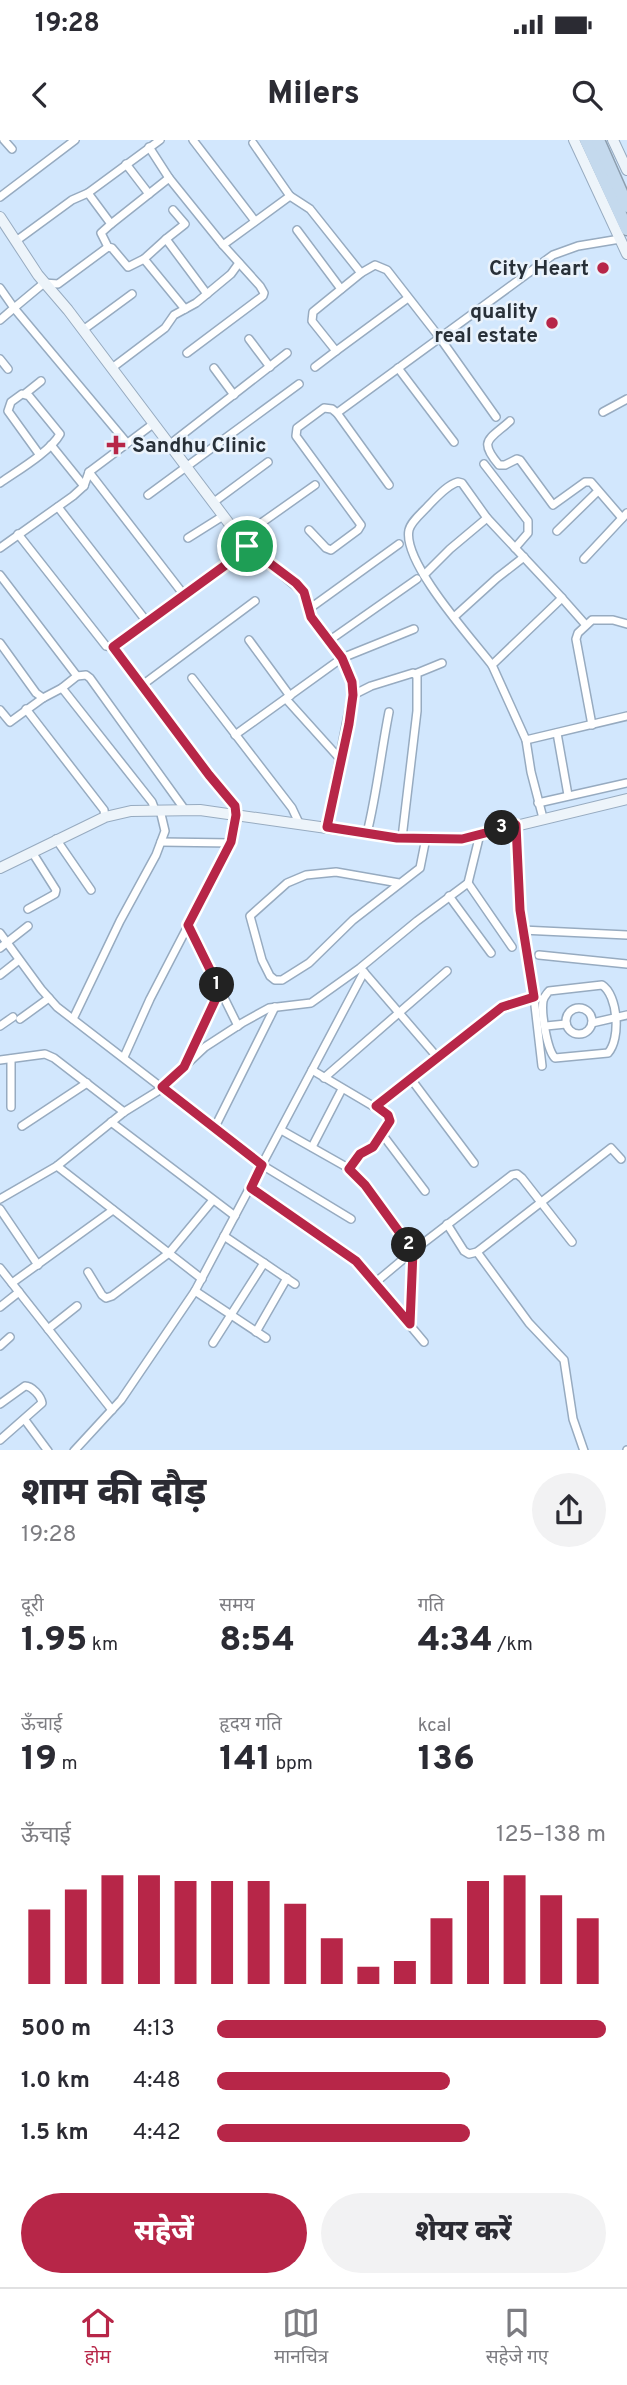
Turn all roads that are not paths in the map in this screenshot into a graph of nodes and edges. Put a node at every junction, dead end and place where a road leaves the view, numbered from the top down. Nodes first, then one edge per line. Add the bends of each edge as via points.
1 (4, 140) edge
2 (75, 140) edge
3 (160, 140) edge
4 (193, 140) edge
5 (574, 140) edge
6 (586, 140) edge
7 (598, 140) edge
8 (613, 140) edge
9 (253, 143) dead end
10 (149, 147) junction
11 (12, 149) dead end
12 (126, 164) junction
13 (627, 170) edge
14 (169, 178) junction
15 (88, 193) junction
16 (149, 194) junction
17 (290, 196) junction
18 (0, 197) edge
19 (627, 206) edge
20 (173, 210) dead end
21 (0, 217) edge
22 (255, 221) junction
23 (111, 224) junction
24 (297, 230) dead end
25 (625, 235) edge
26 (166, 239) junction
27 (16, 241) junction
28 (223, 245) junction
29 (108, 247) junction
30 (627, 254) edge
31 (144, 260) junction
32 (239, 263) junction
33 (361, 274) junction
34 (44, 283) junction
35 (0, 288) edge
36 (341, 289) junction
37 (132, 294) dead end
38 (207, 294) junction
39 (408, 298) junction
40 (14, 308) junction
41 (185, 309) junction
42 (0, 320) edge
43 (83, 330) junction
44 (440, 338) junction
45 (248, 339) dead end
46 (336, 351) junction
47 (187, 352) dead end
48 (287, 353) dead end
49 (0, 359) edge
50 (270, 367) junction
51 (112, 368) junction
52 (214, 368) dead end
53 (315, 368) dead end
54 (398, 368) junction
55 (8, 369) dead end
56 (41, 381) dead end
57 (299, 384) dead end
58 (26, 393) junction
59 (234, 395) junction
60 (627, 399) edge
61 (603, 412) dead end
62 (337, 413) junction
63 (496, 417) dead end
64 (510, 421) dead end
65 (153, 424) junction
66 (454, 442) dead end
67 (127, 443) junction
68 (51, 445) junction
69 (169, 445) junction
70 (39, 454) junction
71 (268, 462) dead end
72 (484, 464) dead end
73 (186, 467) junction
74 (89, 472) junction
75 (0, 483) edge
76 (315, 485) dead end
77 (389, 485) dead end
78 (84, 486) junction
79 (598, 491) junction
80 (148, 495) dead end
81 (214, 502) junction
82 (58, 507) junction
83 (223, 516) junction
84 (624, 516) edge
85 (487, 518) junction
86 (309, 530) dead end
87 (557, 531) dead end
88 (18, 534) junction
89 (188, 538) dead end
90 (243, 542) junction
91 (399, 544) dead end
92 (0, 548) edge
93 (515, 548) junction
94 (524, 557) junction
95 (584, 559) dead end
96 (0, 575) edge
97 (421, 577) junction
98 (184, 595) junction
99 (562, 598) junction
100 (255, 601) dead end
101 (309, 609) junction
102 (454, 617) junction
103 (147, 622) junction
104 (585, 624) junction
105 (627, 624) edge
106 (414, 629) dead end
107 (249, 640) dead end
108 (330, 640) junction
109 (0, 643) edge
110 (113, 647) junction
111 (342, 658) junction
112 (442, 663) dead end
113 (492, 665) junction
114 (415, 674) junction
115 (77, 676) junction
116 (192, 678) dead end
117 (141, 686) junction
118 (62, 688) junction
119 (353, 695) junction
120 (288, 697) junction
121 (43, 698) junction
122 (26, 709) junction
123 (0, 710) edge
124 (388, 712) dead end
125 (627, 716) edge
126 (592, 725) junction
127 (557, 733) junction
128 (235, 735) junction
129 (526, 740) junction
130 (341, 760) junction
131 (627, 783) edge
132 (568, 795) junction
133 (627, 799) edge
134 (538, 803) junction
135 (158, 810) junction
136 (185, 810) junction
137 (236, 815) junction
138 (105, 817) junction
139 (543, 818) junction
140 (299, 823) junction
141 (516, 825) junction
142 (327, 827) junction
143 (367, 833) junction
144 (480, 834) junction
145 (402, 838) junction
146 (426, 838) junction
147 (56, 839) junction
148 (161, 842) junction
149 (231, 842) junction
150 (32, 852) junction
151 (0, 868) edge
152 (399, 883) junction
153 (468, 883) junction
154 (91, 890) dead end
155 (449, 897) junction
156 (27, 909) dead end
157 (188, 925) junction
158 (28, 926) dead end
159 (522, 930) junction
160 (0, 933) edge
161 (627, 935) edge
162 (3, 945) edge
163 (512, 947) dead end
164 (491, 953) dead end
165 (539, 954) dead end
166 (19, 960) junction
167 (627, 964) edge
168 (362, 970) junction
169 (447, 971) dead end
170 (0, 975) edge
171 (220, 990) junction
172 (534, 997) junction
173 (49, 998) junction
174 (275, 1007) junction
175 (400, 1014) junction
176 (627, 1015) edge
177 (615, 1018) junction
178 (73, 1019) junction
179 (592, 1023) junction
180 (566, 1024) junction
181 (0, 1026) edge
182 (238, 1026) junction
183 (546, 1026) junction
184 (124, 1057) junction
185 (438, 1058) junction
186 (11, 1059) junction
187 (0, 1060) edge
188 (542, 1066) dead end
189 (184, 1067) junction
190 (312, 1070) junction
191 (324, 1078) junction
192 (411, 1079) junction
193 (87, 1083) junction
194 (162, 1087) junction
195 (342, 1088) junction
196 (376, 1106) junction
197 (11, 1107) dead end
198 (124, 1112) junction
199 (111, 1122) junction
200 (22, 1126) dead end
201 (215, 1127) junction
202 (281, 1130) junction
203 (382, 1134) junction
204 (312, 1147) junction
205 (621, 1159) dead end
206 (474, 1163) dead end
207 (262, 1165) junction
208 (57, 1166) junction
209 (349, 1169) junction
210 (251, 1188) junction
211 (425, 1191) dead end
212 (0, 1198) edge
213 (213, 1200) junction
214 (541, 1202) junction
215 (0, 1209) edge
216 (113, 1210) junction
217 (235, 1216) junction
218 (351, 1219) dead end
219 (447, 1224) junction
220 (224, 1236) junction
221 (572, 1242) dead end
222 (413, 1251) junction
223 (477, 1252) junction
224 (169, 1253) junction
225 (264, 1263) junction
226 (38, 1265) junction
227 (0, 1268) edge
228 (88, 1272) dead end
229 (287, 1278) junction
230 (202, 1279) junction
231 (376, 1282) junction
232 (12, 1283) junction
233 (295, 1284) dead end
234 (195, 1291) junction
235 (19, 1292) junction
236 (77, 1306) dead end
237 (0, 1307) edge
238 (232, 1316) junction
239 (410, 1324) junction
240 (48, 1329) junction
241 (256, 1332) junction
242 (10, 1337) dead end
243 (266, 1338) dead end
244 (424, 1342) dead end
245 (214, 1343) dead end
246 (0, 1346) edge
247 (0, 1405) edge
248 (112, 1410) junction
249 (25, 1420) junction
250 (0, 1440) edge
251 (47, 1450) edge
252 (75, 1450) edge
253 (584, 1450) edge

1 - 11 street
2 - 18 street
3 - 10 street
4 - 22 street
5 - 25 street
6 - 25 highway
7 - 19 highway
8 - 13 street
9 - 17 street
10 - 12 street
10 - 14 street
12 - 15 street
12 - 16 street
14 - 16 street
14 - 28 street
15 - 23 street
15 - 27 street
16 - 23 street
17 - 22 street
17 - 33 street via 310,209
20 - 26 street via 185,224
21 - 27 street
22 - 28 street
23 - 29 street via 101,233
24 - 36 street
25 - 30 street
25 - 44 street via 554,255
26 - 31 street
26 - 38 street
27 - 34 street
28 - 32 street
29 - 31 street via 128,267
29 - 34 street via 58,284
31 - 41 street
32 - 38 street
32 - 47 street via 263,296
33 - 36 street
33 - 39 street via 375,265 382,267
34 - 40 street
34 - 43 street
35 - 40 street
36 - 46 street via 313,312 313,321
37 - 43 street
38 - 41 street
39 - 44 street
39 - 46 street
40 - 42 street
40 - 67 street
41 - 51 street
43 - 51 street
44 - 54 street
44 - 63 street
45 - 50 street
46 - 53 street
48 - 50 street
49 - 55 street
50 - 59 street
51 - 65 street
52 - 59 street
54 - 62 street
54 - 66 street
56 - 58 street
57 - 73 street
58 - 68 street via 60,431
58 - 70 street via 11,402 8,411
59 - 69 street
60 - 61 street
62 - 77 street
62 - 86 street via 324,408 295,432 360,527 331,550
64 - 79 street via 486,446 499,465 520,460 553,505 586,482
65 - 67 street
65 - 69 street
67 - 74 street
68 - 70 street
68 - 78 street
69 - 73 street
70 - 75 street
71 - 81 street
72 - 93 street via 527,522 528,533
73 - 80 street
73 - 81 street
74 - 78 street
74 - 98 street
76 - 90 street
78 - 82 street
79 - 84 street
79 - 87 street
81 - 83 street
82 - 88 street
82 - 103 street
83 - 89 street
83 - 90 street
84 - 95 street
85 - 93 street
85 - 97 street
85 - 97 street via 462,483 453,483 411,525
88 - 92 street
88 - 110 street via 106,646
90 - 98 street via 227,564
90 - 101 street via 296,583
91 - 101 street
93 - 94 street
94 - 99 street
94 - 102 street
96 - 115 street
97 - 102 street
97 - 108 street
98 - 103 street
99 - 104 street
99 - 113 street
100 - 117 street
101 - 108 street
102 - 113 street
103 - 110 street
104 - 105 street via 592,620
104 - 126 street via 576,639
106 - 111 street
107 - 120 street
108 - 111 street
109 - 121 street
110 - 117 street
111 - 119 street
111 - 120 street
112 - 114 street
113 - 129 street
114 - 119 street
114 - 145 street via 418,691
115 - 118 street
115 - 136 street via 90,678
116 - 128 street
117 - 137 street via 235,806
118 - 121 street
118 - 135 street
119 - 130 street
120 - 128 street
120 - 130 street
121 - 122 street
122 - 123 street via 10,722
122 - 138 street via 79,775
124 - 143 street
125 - 126 street
126 - 127 street
127 - 129 street
127 - 132 street
128 - 140 street
129 - 134 street
130 - 142 street
131 - 132 street
132 - 134 street
133 - 139 street
134 - 139 street
135 - 136 street
135 - 138 street
135 - 148 street via 165,831
136 - 137 street
137 - 140 street
137 - 149 street
138 - 147 street
139 - 141 street
140 - 142 street
141 - 144 street
141 - 159 street
142 - 143 street
143 - 145 street
144 - 146 street via 462,839
144 - 153 street
145 - 146 street
146 - 152 street via 422,864
147 - 150 street
147 - 154 street
148 - 149 street
148 - 178 street
149 - 157 street
150 - 151 street
150 - 156 street via 56,890
152 - 152 street via 309,963 282,980 270,976 250,916 287,883 306,875 335,872
153 - 155 street
153 - 163 street
155 - 164 street
155 - 168 street
157 - 171 street
157 - 184 street
158 - 162 street
159 - 161 street
159 - 172 street
160 - 162 street
162 - 166 street
165 - 167 street
166 - 170 street
166 - 173 street
168 - 174 street via 311,1003
168 - 175 street
168 - 190 street
169 - 175 street
171 - 182 street
171 - 189 street
172 - 185 street via 502,1007
172 - 188 street
173 - 178 street
173 - 181 street
174 - 182 street
174 - 201 street
175 - 185 street
175 - 191 street
176 - 177 street
177 - 179 street
177 - 183 street via 614,1041 608,1053 558,1059 548,1050
177 - 183 street via 609,990 602,985 549,991 543,1002
178 - 184 street
179 - 180 street via 579,1034
179 - 180 street via 588,1012 580,1009 569,1013
180 - 183 street
182 - 189 street
184 - 194 street
185 - 192 street
186 - 187 street
186 - 193 street via 45,1054
186 - 197 street
189 - 194 street
190 - 191 street
190 - 202 street
191 - 195 street
192 - 196 street
192 - 206 street
193 - 198 street
193 - 200 street
194 - 198 street
194 - 201 street
195 - 196 street
195 - 204 street
196 - 203 street via 390,1118
198 - 199 street
199 - 208 street
199 - 213 street
201 - 207 street
202 - 204 street
202 - 207 street
203 - 209 street
203 - 211 street
204 - 209 street
205 - 214 street via 611,1148
207 - 210 street
207 - 218 street
208 - 212 street
208 - 216 street
209 - 222 street
210 - 217 street
210 - 231 street via 346,1253
213 - 217 street
213 - 224 street
214 - 219 street via 514,1174
214 - 221 street
214 - 223 street
215 - 226 street
216 - 224 street
216 - 226 street
217 - 220 street
219 - 222 street
219 - 223 street via 464,1251
220 - 225 street
220 - 230 street
222 - 231 street
222 - 239 street
223 - 253 street via 508,1297 564,1360 573,1419
224 - 228 street via 109,1297 102,1295
224 - 230 street
225 - 229 street
225 - 238 street
226 - 232 street
227 - 232 street
229 - 233 street
229 - 241 street
230 - 234 street
231 - 239 street
232 - 235 street
234 - 238 street
234 - 248 street
235 - 237 street
235 - 240 street
236 - 240 street
238 - 241 street
238 - 245 street
239 - 244 street
240 - 248 street
241 - 243 street
242 - 246 street
247 - 249 street via 29,1386 42,1403
248 - 252 street
249 - 250 street
249 - 251 street

